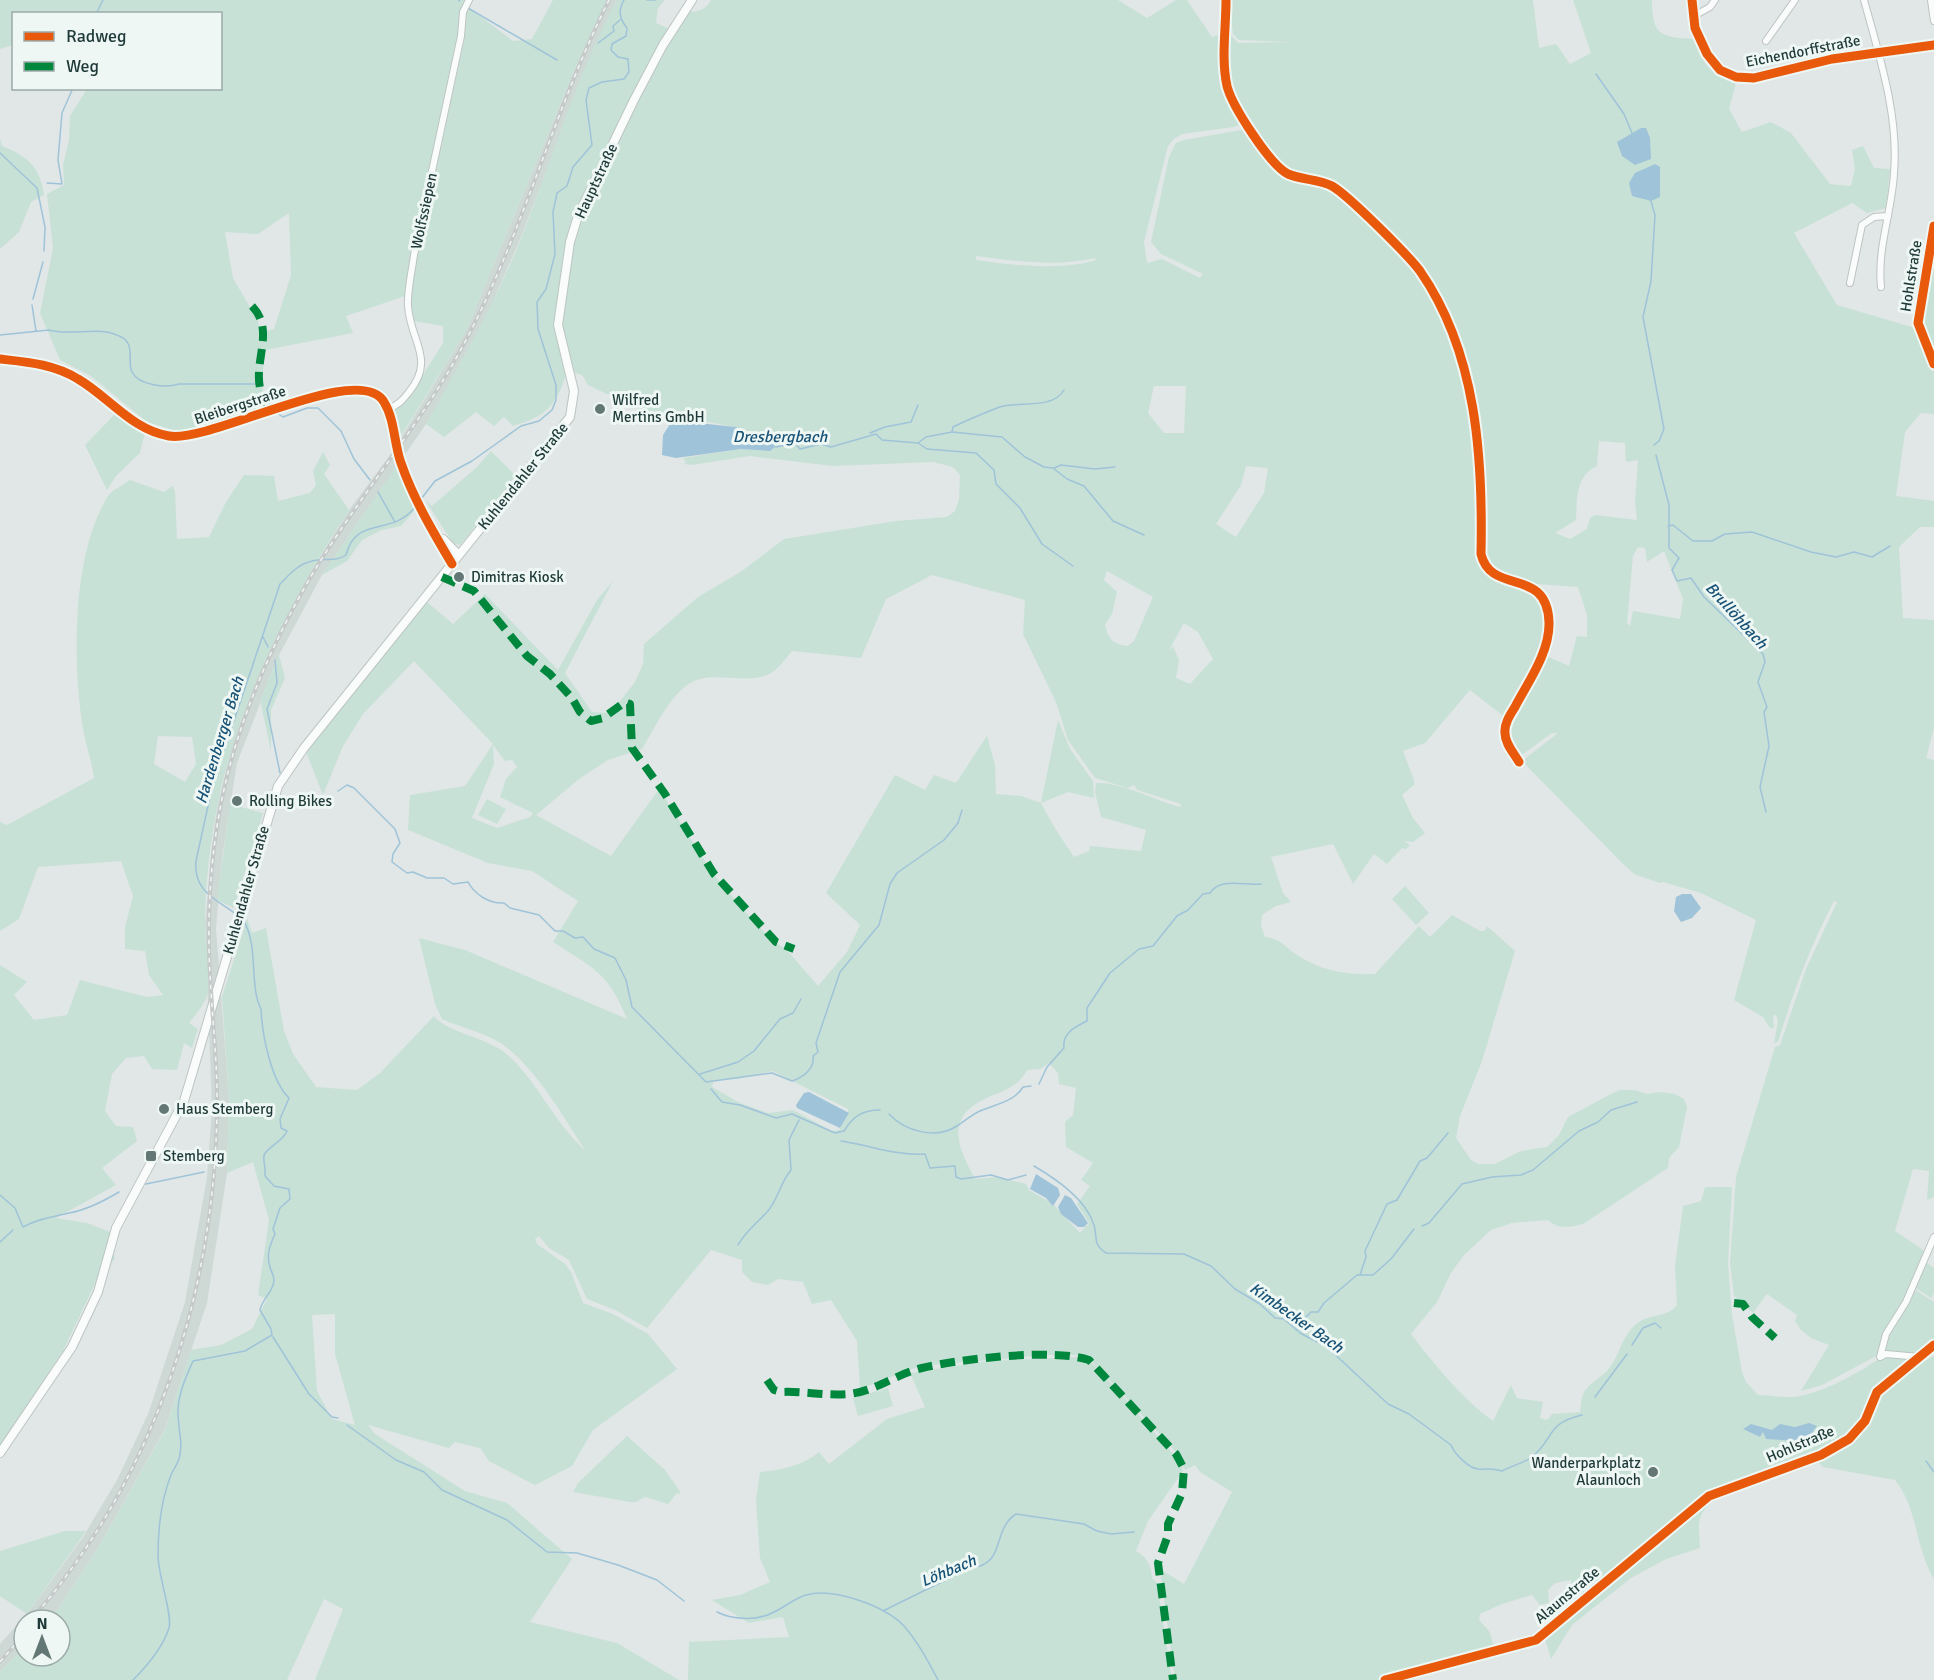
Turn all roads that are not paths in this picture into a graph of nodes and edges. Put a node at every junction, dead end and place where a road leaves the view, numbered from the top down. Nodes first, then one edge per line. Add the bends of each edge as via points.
1 (469, 0) edge
2 (692, 0) edge
3 (1226, 0) edge
4 (1692, 0) edge
5 (1715, 0) edge
6 (1795, 0) edge
7 (1864, 0) edge
8 (1931, 0) edge
9 (1694, 16) junction
10 (1934, 21) edge
11 (1766, 41) dead end
12 (1934, 45) edge
13 (1878, 52) junction
14 (1888, 216) junction
15 (1934, 226) edge
16 (1850, 283) dead end
17 (1881, 287) dead end
18 (0, 359) edge
19 (1934, 364) edge
20 (570, 378) joint
21 (388, 409) junction
22 (425, 514) junction
23 (459, 555) junction
24 (452, 564) junction
25 (1519, 762) dead end
26 (1934, 1237) edge
27 (1934, 1345) edge
28 (1920, 1357) junction
29 (0, 1453) edge
30 (1709, 1496) joint
31 (1385, 1680) edge

1 - 21 street, Wolfssiepen via 463,12 414,255 408,305 423,370 398,405
2 - 20 main road, Hauptstraße via 663,45 576,225 566,260 558,325
3 - 25 street via 1227,86 1246,125 1287,173 1331,185 1345,196 1418,269 1445,317 1470,386 1483,493 1483,564 1489,572 1534,587 1546,604 1549,618 1543,653 1506,724 1506,741
4 - 9 street, Eichendorffstraße
5 - 9 street
6 - 11 street
7 - 13 street
8 - 10 street
9 - 13 street, Eichendorffstraße via 1707,54 1720,70 1736,77 1754,78
12 - 13 street, Eichendorffstraße
13 - 14 street via 1894,147
14 - 16 street via 1874,217 1862,225
14 - 17 street via 1880,254
15 - 19 street, Hohlstraße via 1918,323
18 - 21 main road, Bleibergstraße via 49,366 68,373 142,427 167,436 210,432 285,405 356,390 376,393
20 - 23 main road, Kuhlendahler Straße via 574,402 568,421
21 - 22 main road via 398,455
22 - 23 main road
22 - 24 main road
23 - 24 main road, Kuhlendahler Straße
24 - 29 main road, Kuhlendahler Straße via 284,776 271,802 181,1108 116,1228 98,1292 72,1347
26 - 28 street via 1906,1302 1886,1334 1880,1357
27 - 28 street, Hohlstraße
28 - 30 street, Hohlstraße via 1877,1392 1861,1428 1850,1439 1821,1455
30 - 31 street, Alaunstraße via 1536,1640

